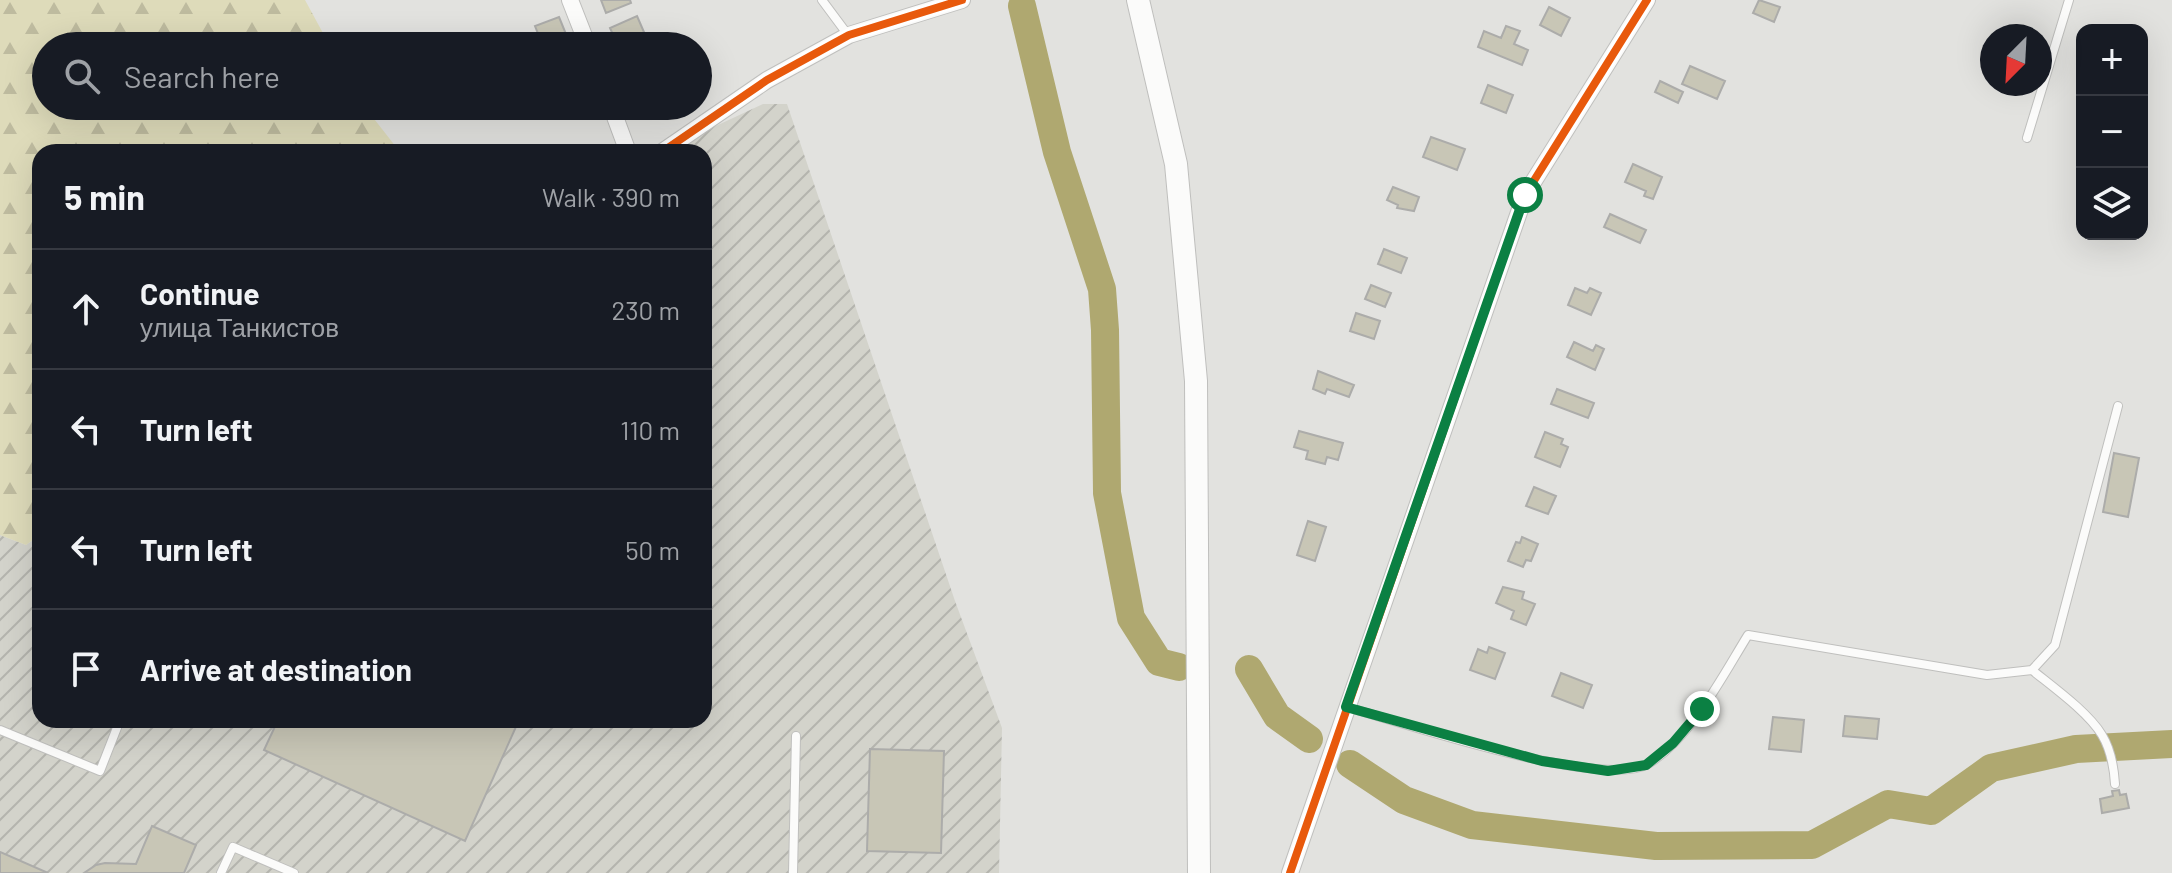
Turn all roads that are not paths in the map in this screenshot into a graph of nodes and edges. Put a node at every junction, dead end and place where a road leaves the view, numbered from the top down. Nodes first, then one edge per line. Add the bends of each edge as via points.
1 (570, 0) edge
2 (822, 0) edge
3 (962, 0) edge
4 (1138, 0) edge
5 (1647, 0) edge
6 (2069, 0) edge
7 (583, 32) edge
8 (849, 35) junction
9 (712, 118) edge
10 (616, 120) edge
11 (709, 120) edge
12 (2027, 138) dead end
13 (625, 144) edge
14 (674, 144) edge
15 (2118, 406) dead end
16 (2032, 670) junction
17 (1346, 707) junction
18 (117, 728) edge
19 (0, 730) edge
20 (796, 736) dead end
21 (2115, 784) dead end
22 (221, 873) edge
23 (294, 873) edge
24 (793, 873) edge
25 (1199, 873) edge
26 (1290, 873) edge

1 - 7 street
2 - 8 lane
3 - 8 street
4 - 25 main road via 1176,164 1196,381
5 - 17 street via 1525,195
6 - 12 lane
8 - 9 street
10 - 13 street
11 - 14 street
15 - 16 lane via 2055,645
16 - 17 lane via 1987,675 1748,635 1702,709 1673,743 1646,765 1608,771 1542,761
16 - 21 lane via 2102,735
17 - 26 street
18 - 19 lane via 100,771
20 - 24 lane
22 - 23 lane via 233,847

